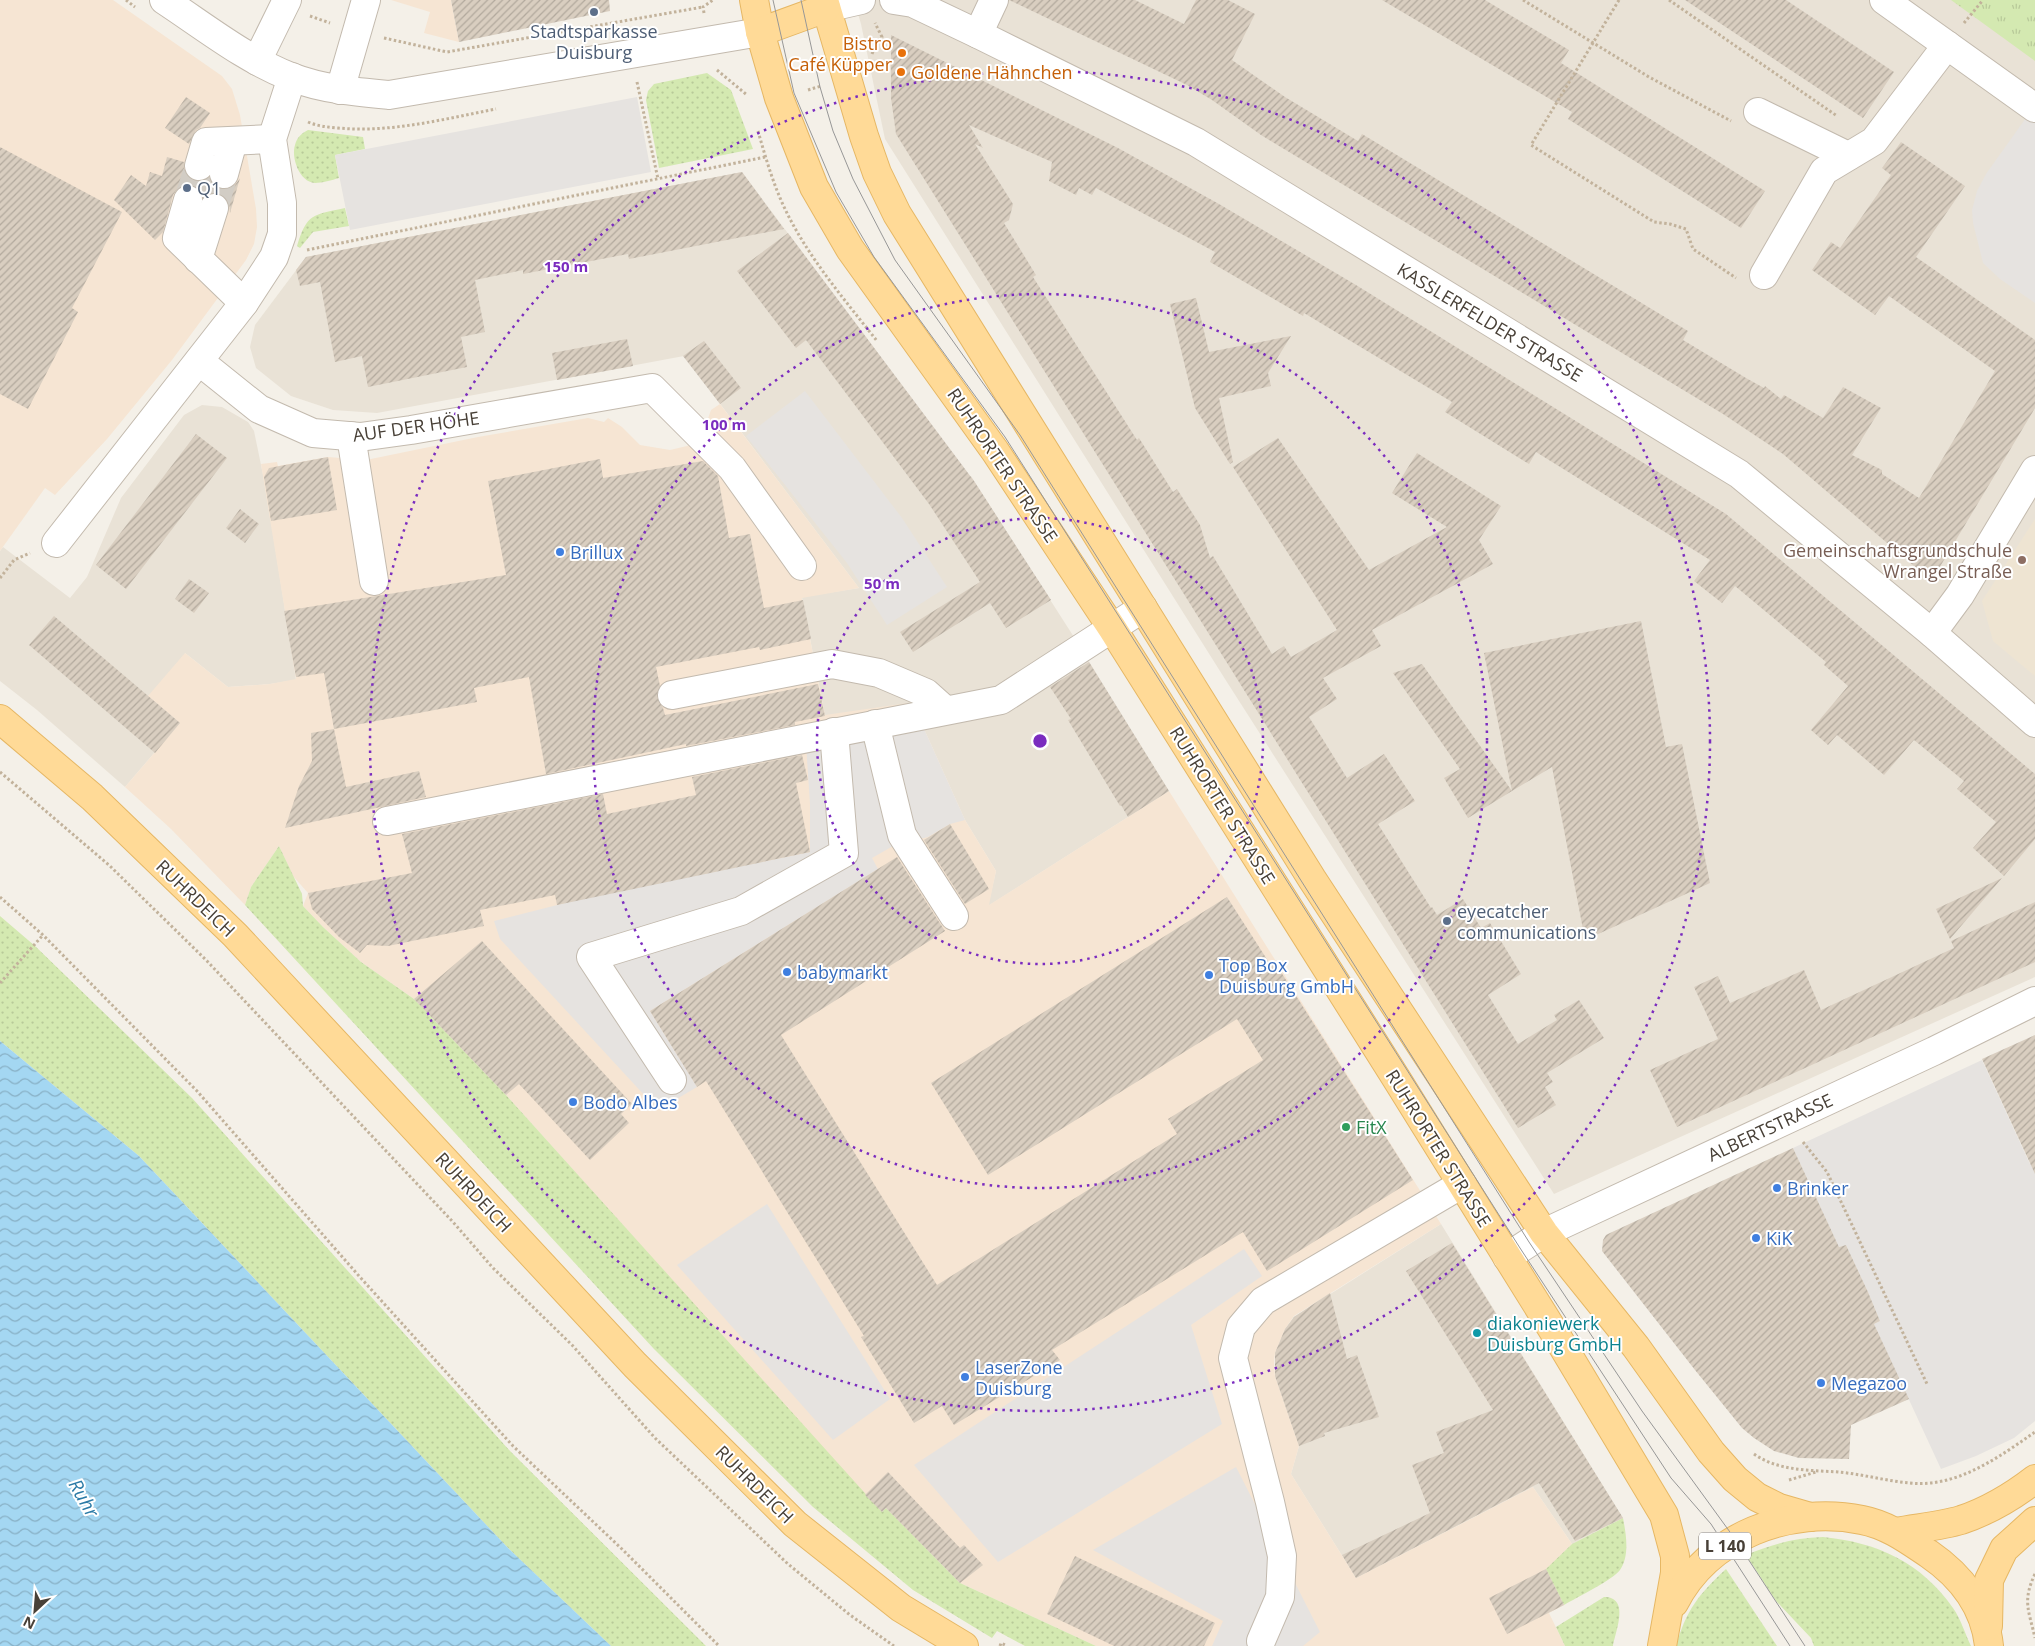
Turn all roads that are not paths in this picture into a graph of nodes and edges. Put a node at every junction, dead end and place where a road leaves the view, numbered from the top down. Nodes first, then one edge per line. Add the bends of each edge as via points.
1 (164, 0) edge
2 (366, 0) edge
3 (754, 0) edge
4 (894, 0) edge
5 (994, 0) edge
6 (1884, 0) edge
7 (285, 4) edge
8 (825, 4) edge
9 (866, 7) edge
10 (760, 32) junction
11 (978, 34) junction
12 (1947, 45) junction
13 (257, 61) junction
14 (292, 77) junction
15 (340, 90) junction
16 (2035, 108) edge
17 (1746, 117) road end
18 (272, 139) junction
19 (1848, 156) junction
20 (211, 170) tunnel mouth
21 (188, 200) tunnel mouth
22 (214, 208) tunnel mouth
23 (198, 258) junction
24 (1764, 276) road end
25 (244, 303) junction
26 (199, 361) junction
27 (351, 436) junction
28 (2035, 470) edge
29 (56, 543) road end
30 (802, 566) dead end
31 (374, 581) dead end
32 (1143, 608) junction
33 (1112, 628) junction
34 (1932, 633) junction
35 (672, 695) dead end
36 (946, 710) junction
37 (0, 719) edge
38 (2035, 723) edge
39 (875, 724) junction
40 (834, 732) junction
41 (387, 822) dead end
42 (954, 916) dead end
43 (2035, 1001) edge
44 (672, 1080) dead end
45 (1462, 1184) junction
46 (1544, 1233) junction
47 (1507, 1257) junction
48 (2035, 1479) edge
49 (1810, 1517) junction
50 (2035, 1521) edge
51 (1896, 1532) junction
52 (1668, 1615) junction
53 (1989, 1639) edge
54 (1261, 1641) dead end
55 (964, 1646) edge
56 (1662, 1646) edge

1 - 13 street
2 - 15 street
3 - 10 main road, RUHRORTER STRASSE
4 - 11 street, KASSLERFELDER STRASSE via 913,3
5 - 11 street
6 - 12 street
7 - 13 street
8 - 9 street
8 - 10 main road
8 - 32 main road, RUHRORTER STRASSE via 859,75 877,173 897,214
10 - 15 street via 389,96
10 - 33 main road, RUHRORTER STRASSE via 779,98 814,187 850,249 995,451
11 - 34 street, KASSLERFELDER STRASSE via 1196,142 1739,474
12 - 16 street
12 - 19 street via 1874,141
13 - 14 street
14 - 15 street
14 - 18 street
17 - 19 street
18 - 20 street via 233,141
18 - 25 street via 282,203 282,234 274,257
19 - 24 street via 1824,170
21 - 23 street via 177,238
22 - 23 street
23 - 25 street
25 - 26 street
26 - 27 street, AUF DER HÖHE via 259,409 313,433
26 - 29 street
27 - 30 street, AUF DER HÖHE via 411,430 652,388 732,468
27 - 31 street
28 - 34 street via 1960,594
32 - 33 street
32 - 46 main road, RUHRORTER STRASSE via 1312,879
33 - 36 street via 1001,700
33 - 45 main road, RUHRORTER STRASSE
34 - 38 street, KASSLERFELDER STRASSE
35 - 36 street via 832,664 878,673 926,693
36 - 39 street
37 - 55 main road, RUHRDEICH via 92,797 235,935 635,1364 795,1524 901,1608
39 - 40 street
39 - 42 street via 902,835
40 - 41 street
40 - 44 street via 844,853 741,911 591,957
43 - 46 street, ALBERTSTRASSE
45 - 47 main road, RUHRORTER STRASSE
45 - 54 street via 1262,1301 1242,1327 1233,1358 1282,1556 1280,1597
46 - 47 street, ALBERTSTRASSE
46 - 49 main road, RUHRORTER STRASSE via 1636,1347 1711,1452 1736,1479 1757,1497
47 - 52 main road, RUHRORTER STRASSE via 1664,1515 1675,1556
48 - 51 main road via 1993,1507 1960,1520
49 - 51 main road, RUHRORTER STRASSE / L 140 via 1863,1520
49 - 52 main road, RUHRORTER STRASSE / L 140 via 1763,1527 1735,1539 1701,1565 1682,1587
50 - 53 main road via 2004,1549 1989,1580
51 - 53 main road, RUHRORTER STRASSE / L 140 via 1948,1567 1978,1605
52 - 56 main road, RUHRORTER STRASSE / L 140

